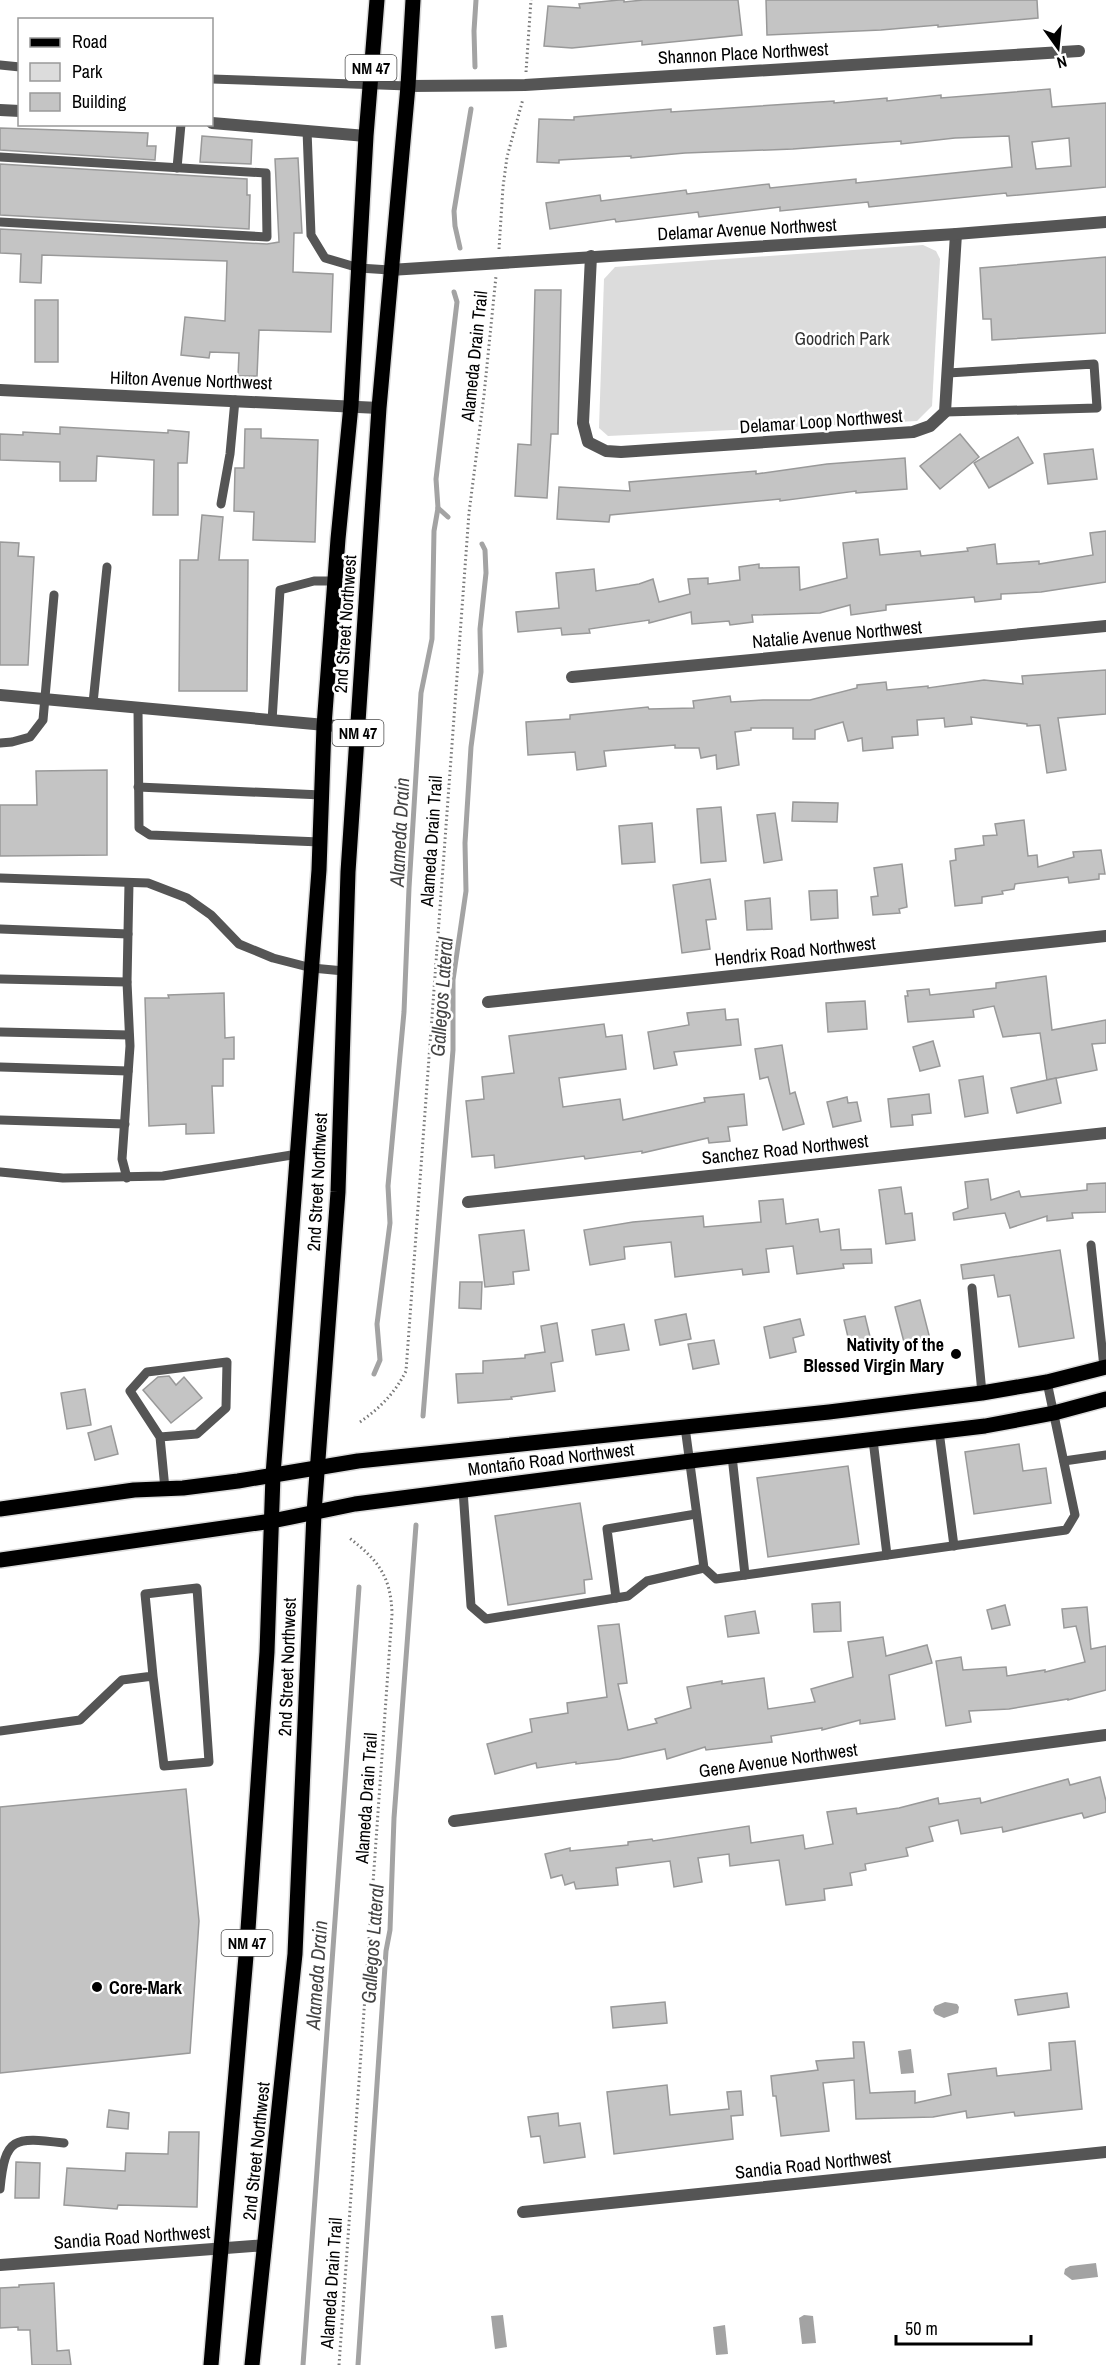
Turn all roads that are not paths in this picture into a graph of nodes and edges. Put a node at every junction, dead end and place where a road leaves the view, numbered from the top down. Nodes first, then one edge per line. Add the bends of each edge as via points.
1 (377, 0) edge
2 (413, 0) edge
3 (1079, 51) dead end
4 (0, 65) edge
5 (18, 67) edge
6 (213, 79) edge
7 (370, 85) junction
8 (408, 86) junction
9 (0, 110) edge
10 (18, 111) edge
11 (213, 123) edge
12 (181, 126) edge
13 (307, 130) junction
14 (366, 136) junction
15 (0, 157) edge
16 (177, 168) junction
17 (0, 222) edge
18 (1106, 222) edge
19 (956, 234) junction
20 (591, 256) junction
21 (358, 268) junction
22 (390, 270) junction
23 (948, 373) junction
24 (0, 390) edge
25 (235, 400) junction
26 (351, 405) junction
27 (380, 408) junction
28 (945, 412) junction
29 (221, 504) dead end
30 (107, 567) dead end
31 (335, 581) junction
32 (54, 595) dead end
33 (1106, 626) edge
34 (572, 677) dead end
35 (0, 695) edge
36 (44, 699) junction
37 (93, 703) junction
38 (138, 707) junction
39 (272, 721) junction
40 (324, 726) junction
41 (358, 728) junction
42 (0, 742) edge
43 (138, 787) junction
44 (322, 795) junction
45 (320, 842) junction
46 (0, 878) edge
47 (129, 883) junction
48 (0, 929) edge
49 (128, 934) junction
50 (1106, 936) edge
51 (312, 968) junction
52 (344, 972) junction
53 (0, 980) edge
54 (127, 982) junction
55 (488, 1002) dead end
56 (0, 1032) edge
57 (129, 1035) junction
58 (0, 1067) edge
59 (128, 1071) junction
60 (0, 1120) edge
61 (125, 1124) junction
62 (1106, 1133) edge
63 (298, 1154) junction
64 (0, 1172) edge
65 (127, 1178) junction
66 (468, 1202) dead end
67 (1091, 1245) dead end
68 (972, 1288) dead end
69 (1105, 1367) edge
70 (1047, 1382) junction
71 (982, 1393) junction
72 (1106, 1399) edge
73 (1054, 1413) junction
74 (686, 1427) junction
75 (939, 1431) junction
76 (160, 1437) junction
77 (873, 1440) junction
78 (1106, 1455) edge
79 (732, 1456) junction
80 (690, 1461) junction
81 (1064, 1461) junction
82 (317, 1468) junction
83 (273, 1475) junction
84 (165, 1489) junction
85 (463, 1490) junction
86 (0, 1509) edge
87 (314, 1513) junction
88 (696, 1514) junction
89 (272, 1521) junction
90 (954, 1546) junction
91 (887, 1555) junction
92 (0, 1560) edge
93 (704, 1568) junction
94 (745, 1575) junction
95 (616, 1598) junction
96 (153, 1676) junction
97 (0, 1731) edge
98 (1106, 1735) edge
99 (454, 1821) dead end
100 (64, 2142) dead end
101 (1106, 2152) edge
102 (0, 2189) edge
103 (523, 2212) dead end
104 (266, 2245) junction
105 (221, 2249) junction
106 (0, 2265) edge
107 (211, 2365) edge
108 (252, 2365) edge

1 - 7 main road, 2nd Street Northwest / NM 47
2 - 8 main road, 2nd Street Northwest / NM 47
3 - 8 street, Shannon Place Northwest via 536,84
4 - 5 lane
6 - 7 lane
7 - 8 lane
7 - 14 main road, 2nd Street Northwest / NM 47
8 - 22 main road, 2nd Street Northwest / NM 47
9 - 10 street
11 - 13 street
12 - 16 lane
13 - 14 street
13 - 21 lane via 311,235 325,258
14 - 21 main road, 2nd Street Northwest / NM 47
15 - 16 lane
16 - 17 lane via 266,173 267,237
18 - 19 street, Delamar Avenue Northwest
19 - 20 street, Delamar Avenue Northwest
19 - 23 street
20 - 22 street, Delamar Avenue Northwest
20 - 28 street, Delamar Loop Northwest via 584,423 588,442 606,452 913,432 930,426
21 - 22 lane
21 - 26 main road, 2nd Street Northwest / NM 47
22 - 27 main road, 2nd Street Northwest / NM 47
23 - 28 street
23 - 28 lane via 1094,364 1097,408
24 - 25 street, Hilton Avenue Northwest
25 - 26 street, Hilton Avenue Northwest
25 - 29 lane
26 - 27 street, Hilton Avenue Northwest
26 - 31 main road, 2nd Street Northwest / NM 47
27 - 41 main road, 2nd Street Northwest / NM 47
30 - 37 lane
31 - 39 lane via 314,581 280,590
31 - 40 main road, 2nd Street Northwest / NM 47
32 - 36 lane
33 - 34 street, Natalie Avenue Northwest
35 - 36 street
36 - 37 street
36 - 42 lane via 43,720 30,737
37 - 38 street
38 - 39 street
38 - 43 lane
39 - 40 street
40 - 41 street
40 - 44 main road, 2nd Street Northwest / NM 47
41 - 52 main road, 2nd Street Northwest / NM 47
43 - 44 lane
43 - 45 lane via 139,828 150,835
44 - 45 main road, 2nd Street Northwest / NM 47
45 - 51 main road, 2nd Street Northwest / NM 47
46 - 47 lane
47 - 49 lane
47 - 51 lane via 148,883 187,898 211,915 239,944
48 - 49 lane
49 - 54 lane
50 - 55 street, Hendrix Road Northwest
51 - 52 lane
51 - 63 main road, 2nd Street Northwest / NM 47
52 - 82 main road, 2nd Street Northwest / NM 47 via 338,1192
53 - 54 lane
54 - 57 lane
56 - 57 lane
57 - 59 lane
58 - 59 lane
59 - 61 lane
60 - 61 lane
61 - 65 lane via 122,1159
62 - 66 street, Sanchez Road Northwest
63 - 65 lane via 163,1176
63 - 83 main road, 2nd Street Northwest / NM 47
64 - 65 lane via 63,1178
67 - 69 lane
68 - 71 lane
69 - 70 main road, Montaño Road Northwest
70 - 71 main road, Montaño Road Northwest
70 - 73 lane
71 - 74 main road, Montaño Road Northwest
72 - 73 main road, Montaño Road Northwest
73 - 75 main road, Montaño Road Northwest
73 - 81 lane
74 - 80 lane
74 - 82 main road, Montaño Road Northwest
75 - 77 main road, Montaño Road Northwest
75 - 90 lane
76 - 76 lane via 130,1391 147,1372 227,1362 226,1408 197,1434
76 - 84 lane
77 - 79 main road, Montaño Road Northwest
77 - 91 lane
78 - 81 lane
79 - 80 main road, Montaño Road Northwest
79 - 94 lane
80 - 85 main road, Montaño Road Northwest
80 - 88 lane
81 - 90 lane via 1075,1515 1066,1530
82 - 83 main road, Montaño Road Northwest
82 - 87 main road, 2nd Street Northwest / NM 47
83 - 84 main road, Montaño Road Northwest
83 - 89 main road, 2nd Street Northwest / NM 47
84 - 86 main road, Montaño Road Northwest
85 - 87 main road, Montaño Road Northwest
85 - 95 lane via 471,1606 486,1619
87 - 89 main road, Montaño Road Northwest
87 - 104 main road, 2nd Street Northwest / NM 47 via 295,1954
88 - 93 lane
88 - 95 lane via 607,1529
89 - 92 main road, Montaño Road Northwest
89 - 105 main road, 2nd Street Northwest / NM 47 via 249,1921
90 - 91 lane
91 - 94 lane
93 - 94 lane via 716,1579
93 - 95 lane via 647,1581 628,1596
96 - 96 lane via 164,1766 209,1762 197,1588 145,1594
96 - 97 lane via 122,1680 80,1719
98 - 99 street, Gene Avenue Northwest
100 - 102 lane via 34,2139 13,2144 3,2162
101 - 103 street, Sandia Road Northwest
104 - 105 street, Sandia Road Northwest
104 - 108 main road, 2nd Street Northwest / NM 47
105 - 106 street, Sandia Road Northwest
105 - 107 main road, 2nd Street Northwest / NM 47

